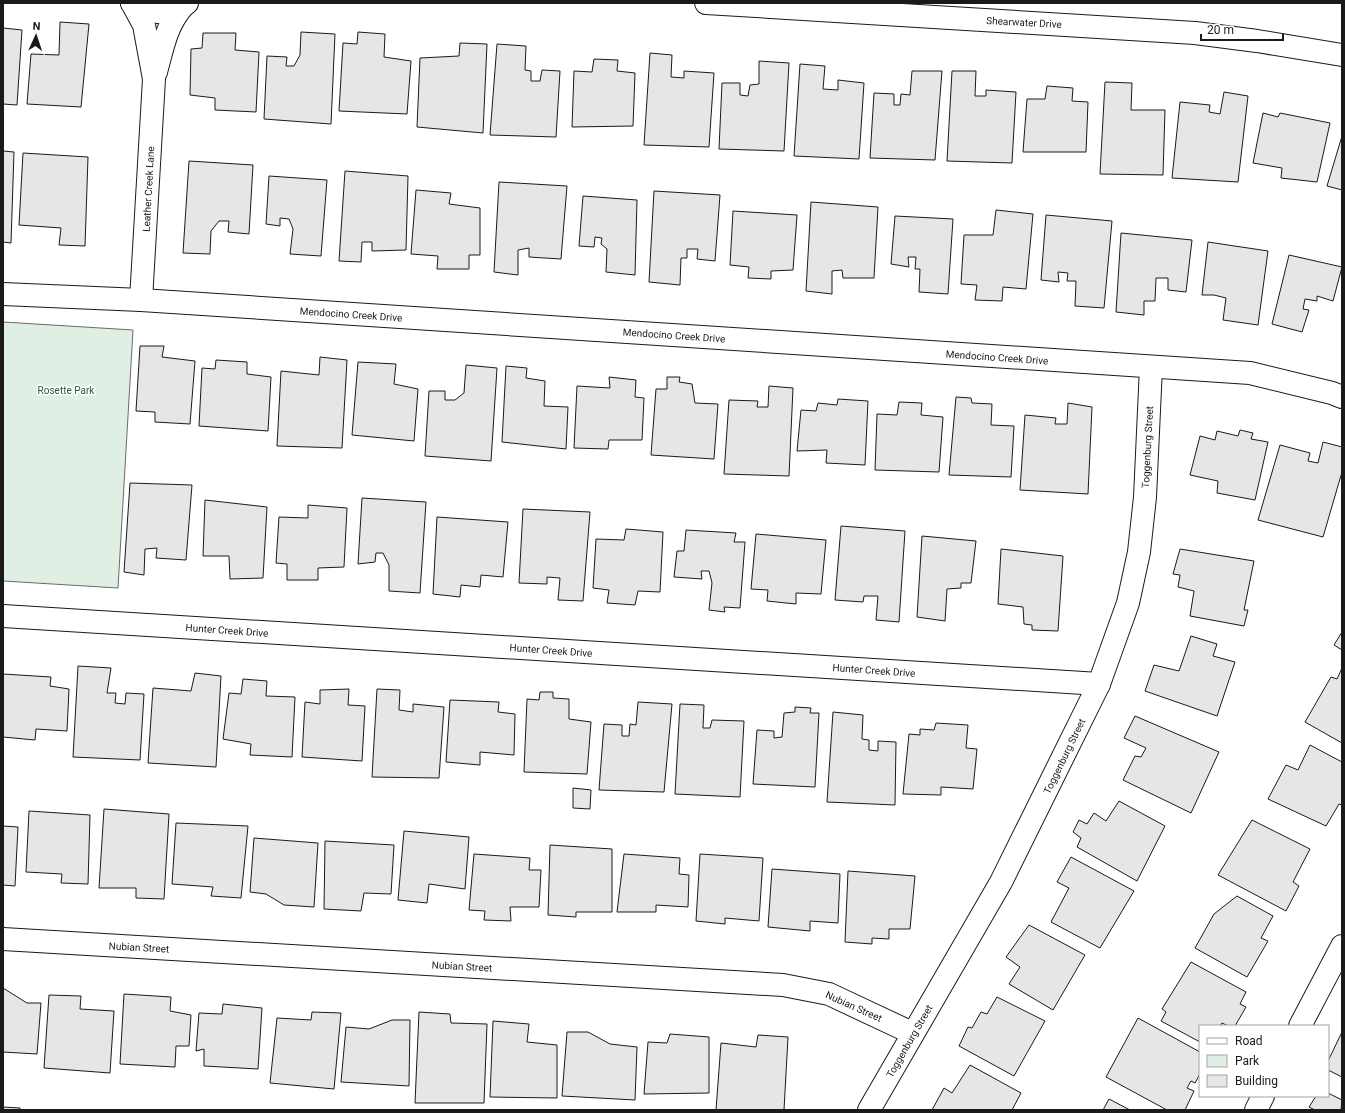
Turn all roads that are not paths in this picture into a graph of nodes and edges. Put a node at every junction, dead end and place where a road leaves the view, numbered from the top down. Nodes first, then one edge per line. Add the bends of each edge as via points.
1 (132, 3) edge
2 (706, 3) edge
3 (186, 4) edge
4 (1342, 55) edge
5 (154, 79) junction
6 (3, 294) edge
7 (141, 300) junction
8 (1151, 367) junction
9 (1342, 397) edge
10 (3, 616) edge
11 (1098, 684) junction
12 (3, 940) edge
13 (1342, 946) edge
14 (1301, 1025) edge
15 (912, 1033) junction
16 (1262, 1097) edge
17 (869, 1110) edge
18 (1256, 1110) edge

1 - 3 street via 144,10 158,13 172,11
1 - 5 street, Leather Creek Lane via 144,26
2 - 4 street, Shearwater Drive via 1195,33
3 - 5 street, Leather Creek Lane via 168,30
5 - 7 street, Leather Creek Lane
6 - 7 street, Mendocino Creek Drive
7 - 8 street, Mendocino Creek Drive
8 - 9 street, Mendocino Creek Drive via 1250,373
8 - 11 street, Toggenburg Street via 1145,497 1139,552 1128,603
10 - 11 street, Hunter Creek Drive
11 - 15 street, Toggenburg Street via 1001,882
12 - 15 street, Nubian Street via 783,985 829,994
13 - 14 street
15 - 17 street, Toggenburg Street
16 - 18 street

